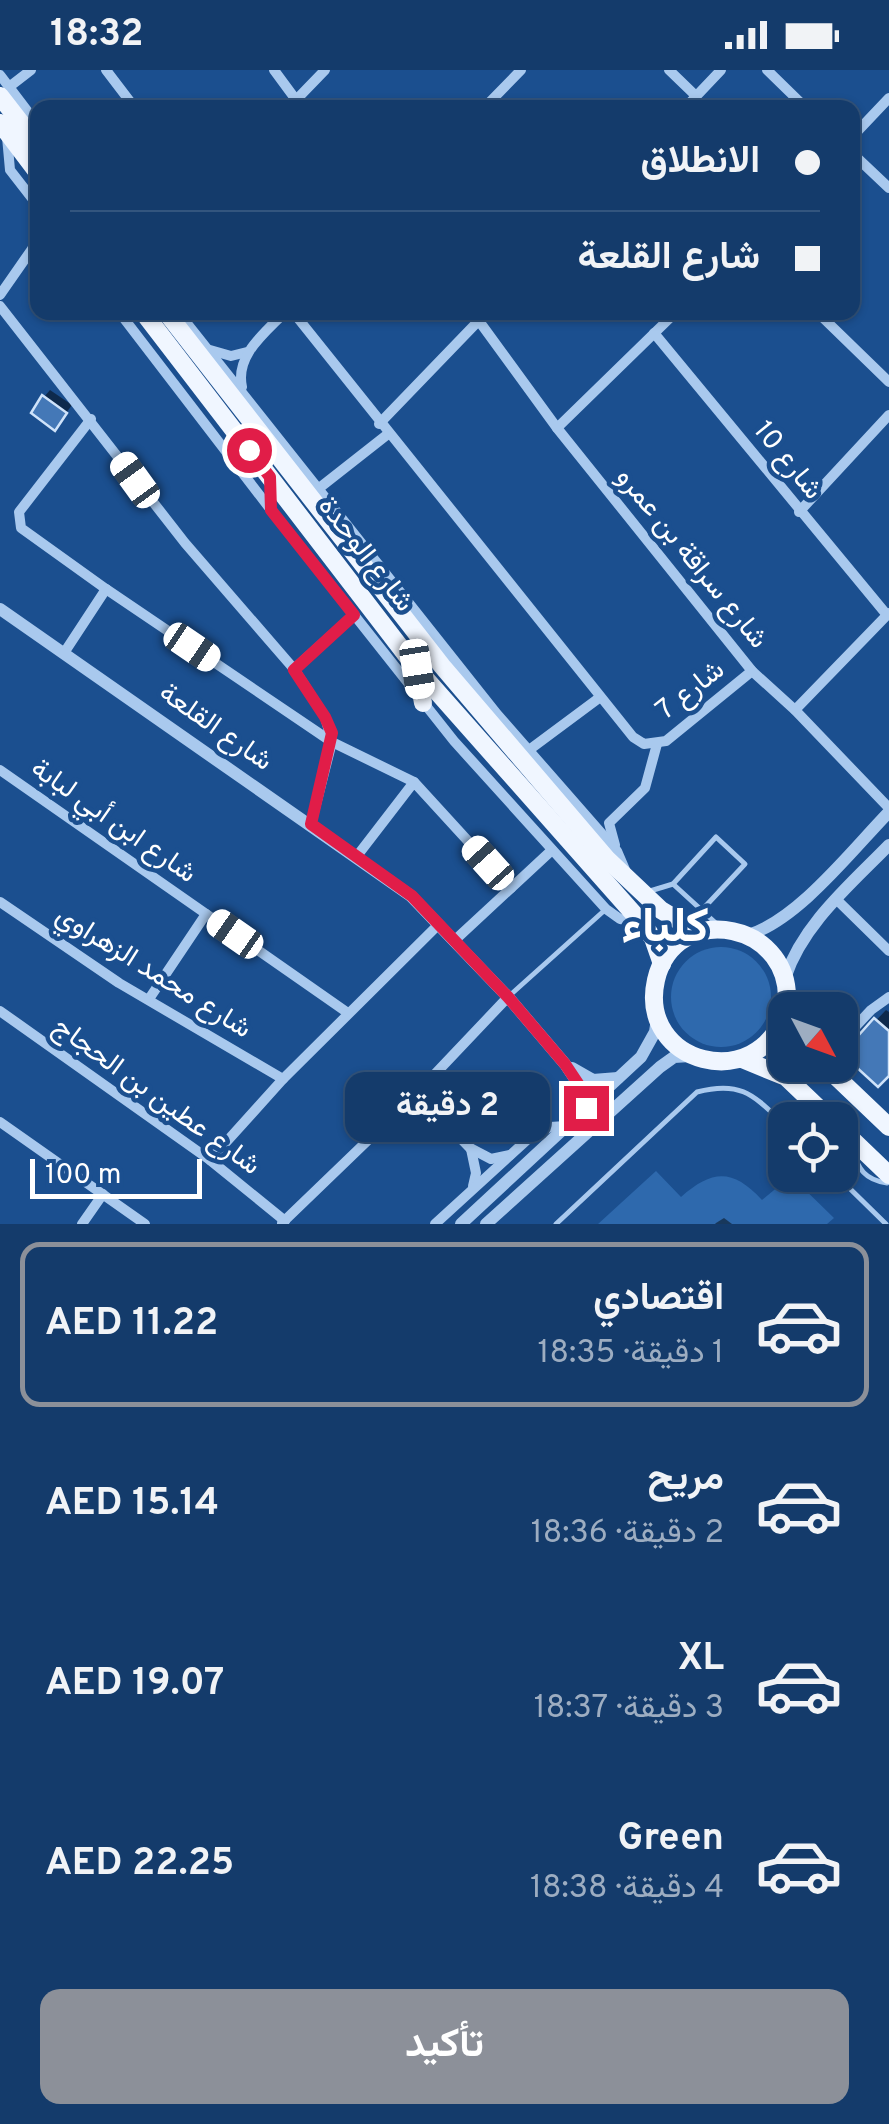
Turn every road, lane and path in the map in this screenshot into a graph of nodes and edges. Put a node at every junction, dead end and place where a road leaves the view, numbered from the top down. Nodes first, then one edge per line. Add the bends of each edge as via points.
1 (32, 70) edge
2 (106, 70) edge
3 (274, 70) edge
4 (325, 70) edge
5 (521, 70) edge
6 (670, 70) edge
7 (721, 70) edge
8 (767, 70) edge
9 (0, 75) edge
10 (5, 92) edge
11 (696, 96) junction
12 (889, 98) edge
13 (128, 100) edge
14 (296, 100) edge
15 (302, 100) edge
16 (492, 100) edge
17 (692, 100) edge
18 (798, 100) edge
19 (30, 116) edge
20 (3, 127) edge
21 (860, 129) edge
22 (30, 133) edge
23 (0, 157) edge
24 (860, 161) edge
25 (30, 162) edge
26 (10, 170) junction
27 (889, 188) edge
28 (30, 196) edge
29 (30, 255) edge
30 (0, 295) edge
31 (0, 306) edge
32 (125, 320) edge
33 (149, 320) edge
34 (172, 320) edge
35 (184, 320) edge
36 (281, 320) edge
37 (295, 320) edge
38 (480, 320) edge
39 (485, 320) edge
40 (668, 320) edge
41 (826, 320) edge
42 (654, 333) junction
43 (205, 347) junction
44 (247, 352) junction
45 (889, 382) edge
46 (244, 393) junction
47 (889, 415) edge
48 (91, 419) junction
49 (379, 424) junction
50 (557, 428) junction
51 (388, 434) junction
52 (270, 477) junction
53 (318, 489) junction
54 (271, 510) junction
55 (799, 512) junction
56 (106, 590) junction
57 (0, 609) edge
58 (418, 614) junction
59 (888, 614) edge
60 (354, 615) junction
61 (426, 646) junction
62 (64, 653) junction
63 (417, 669) junction
64 (294, 670) junction
65 (752, 671) junction
66 (599, 698) junction
67 (422, 702) junction
68 (795, 710) junction
69 (332, 742) junction
70 (657, 744) junction
71 (529, 750) junction
72 (0, 770) edge
73 (414, 782) junction
74 (889, 810) edge
75 (311, 824) junction
76 (889, 845) edge
77 (552, 850) junction
78 (617, 852) junction
79 (357, 856) junction
80 (672, 884) junction
81 (511, 888) junction
82 (636, 888) junction
83 (836, 899) junction
84 (0, 902) edge
85 (606, 909) junction
86 (702, 911) junction
87 (206, 914) junction
88 (641, 922) junction
89 (440, 924) junction
90 (723, 929) junction
91 (699, 933) junction
92 (748, 935) junction
93 (455, 940) junction
94 (889, 951) edge
95 (662, 964) junction
96 (785, 978) junction
97 (785, 992) edge
98 (508, 997) junction
99 (149, 999) junction
100 (887, 1002) edge
101 (0, 1012) edge
102 (348, 1013) junction
103 (657, 1016) junction
104 (858, 1027) edge
105 (768, 1041) edge
106 (692, 1056) junction
107 (742, 1059) junction
108 (565, 1064) junction
109 (619, 1077) junction
110 (283, 1079) junction
111 (845, 1082) edge
112 (417, 1093) junction
113 (813, 1102) edge
114 (586, 1108) junction
115 (768, 1111) edge
116 (0, 1122) edge
117 (566, 1126) junction
118 (889, 1127) edge
119 (858, 1145) edge
120 (470, 1148) junction
121 (512, 1154) junction
122 (210, 1160) junction
123 (858, 1165) edge
124 (889, 1175) edge
125 (889, 1183) edge
126 (853, 1192) edge
127 (470, 1193) junction
128 (102, 1194) junction
129 (493, 1221) edge
130 (284, 1222) edge
131 (82, 1224) edge
132 (145, 1224) edge
133 (435, 1224) edge
134 (461, 1224) edge
135 (556, 1224) edge
136 (886, 1224) edge

1 - 10 street
2 - 13 street
3 - 14 street
4 - 15 street
5 - 16 street
6 - 11 street
7 - 11 street
8 - 18 street
9 - 10 street
10 - 19 street
10 - 22 main road
11 - 17 street
12 - 21 street
20 - 25 main road
20 - 26 street
23 - 26 street
24 - 27 street
26 - 28 street
29 - 30 street
31 - 48 street
32 - 54 street
33 - 52 main road, شارع الوحدة
34 - 61 main road, شارع الوحدة
35 - 43 street
36 - 44 street
37 - 49 street
38 - 49 street
39 - 50 street, شارع سراقة بن عمرو
40 - 42 street
41 - 45 street
42 - 50 street
42 - 55 street, شارع 10
43 - 44 street via 230,356
43 - 46 street
44 - 46 street
46 - 53 street
47 - 55 street
48 - 56 street via 19,512 18,524
48 - 64 street
49 - 51 street
50 - 65 street, شارع سراقة بن عمرو
51 - 53 street
51 - 66 street
52 - 54 street
52 - 63 main road, شارع الوحدة
53 - 58 street
54 - 60 street
55 - 59 street, شارع 10
56 - 62 street
56 - 69 street
57 - 62 street, شارع القلعة
58 - 61 main road
58 - 71 street
59 - 68 street
60 - 64 street
60 - 67 street
61 - 82 main road, شارع الوحدة
62 - 75 street, شارع القلعة
63 - 67 main road
63 - 88 main road, شارع الوحدة
64 - 69 street via 325,717
65 - 68 street, شارع سراقة بن عمرو
65 - 70 street, شارع 7
66 - 70 street via 633,737
66 - 71 street
67 - 77 street
68 - 74 street, شارع سراقة بن عمرو
69 - 73 street
69 - 75 street
70 - 78 street via 645,788 609,823
71 - 78 street
72 - 87 street, شارع ابن أبي لبابة
73 - 79 street
73 - 81 street
74 - 92 street via 791,912
75 - 79 street, شارع القلعة
76 - 83 street
77 - 81 street
77 - 85 street
78 - 82 street
79 - 89 street, شارع القلعة
80 - 82 lane
80 - 86 lane
80 - 86 lane via 716,837 745,864
81 - 93 street
82 - 91 main road, شارع الوحدة
83 - 94 street
83 - 96 street via 798,947
84 - 99 street, شارع محمد الزهراوي
85 - 88 street
85 - 98 lane
86 - 90 lane
87 - 99 street
87 - 102 street, شارع ابن أبي لبابة
88 - 95 main road, شارع الوحدة
89 - 93 street, شارع القلعة
89 - 102 street
90 - 91 main road
90 - 92 main road
91 - 95 main road
92 - 96 main road via 772,952
93 - 98 street, شارع القلعة
95 - 103 main road
96 - 97 main road
98 - 108 street, شارع القلعة
98 - 112 street
99 - 110 street, شارع محمد الزهراوي
100 - 104 street
101 - 122 street, شارع عطين بن الحجاج
102 - 110 street
103 - 106 main road via 670,1040
103 - 109 street via 641,1057
105 - 107 main road
106 - 107 main road
106 - 129 street via 660,1066
107 - 113 main road via 786,1077
108 - 109 street via 593,1080
108 - 114 street, شارع القلعة via 587,1097
109 - 114 street
110 - 122 street
111 - 118 main road
112 - 120 street
112 - 130 street
114 - 117 street
115 - 135 lane via 732,1087 697,1092
116 - 128 street
117 - 121 street via 540,1131
117 - 134 street
119 - 124 main road
120 - 121 street via 491,1158
120 - 127 street via 476,1173
121 - 127 street
122 - 130 street, شارع عطين بن الحجاج
123 - 125 lane
126 - 136 lane
127 - 133 street
128 - 131 street
128 - 132 street

